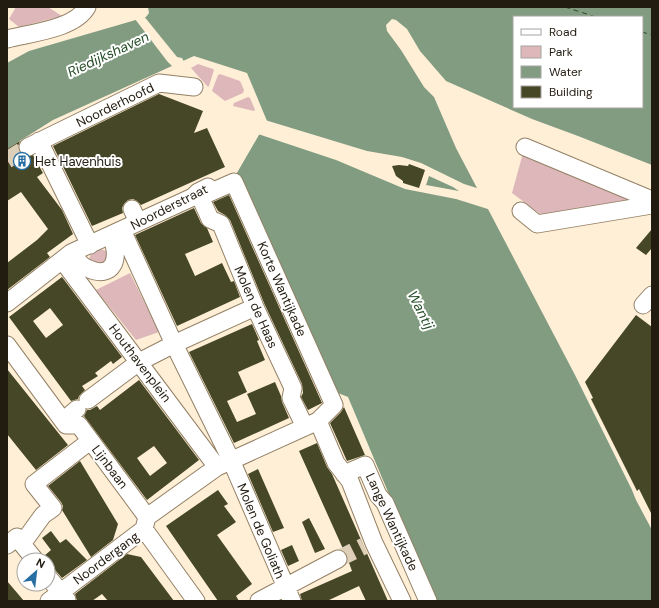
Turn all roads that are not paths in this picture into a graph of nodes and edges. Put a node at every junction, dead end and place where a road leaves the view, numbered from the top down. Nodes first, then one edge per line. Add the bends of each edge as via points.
1 (87, 7) edge
2 (7, 39) edge
3 (194, 87) dead end
4 (525, 147) dead end
5 (226, 177) dead end
6 (203, 190) junction
7 (652, 200) edge
8 (652, 204) edge
9 (521, 211) dead end
10 (127, 222) junction
11 (90, 245) junction
12 (67, 257) junction
13 (7, 303) edge
14 (255, 307) junction
15 (174, 344) junction
16 (7, 345) edge
17 (139, 362) junction
18 (63, 421) junction
19 (311, 424) junction
20 (90, 441) junction
21 (224, 464) junction
22 (344, 474) junction
23 (145, 523) junction
24 (15, 545) edge
25 (24, 552) edge
26 (338, 559) tunnel mouth
27 (288, 594) edge
28 (59, 598) edge
29 (196, 601) edge
30 (259, 601) edge
31 (402, 601) edge
32 (428, 601) edge

1 - 2 street via 74,21
3 - 11 street, Noorderhoofd via 159,83 34,144
4 - 7 street
5 - 6 street, Noorderstraat
6 - 10 street, Noorderstraat via 193,197
6 - 14 street, Molen de Haas via 210,219 221,224
6 - 19 street, Korte Wantijkade via 209,193 234,182 334,405
8 - 9 street via 537,224
10 - 11 street, Noorderstraat
10 - 12 street via 114,243 116,261 112,267 96,272
10 - 15 street
11 - 12 street, Noorderstraat
12 - 13 street, Noorderstraat
12 - 17 street, Houthavenplein
14 - 15 street
14 - 19 street, Molen de Haas via 293,388 291,398
15 - 17 street
15 - 21 street
16 - 18 street
17 - 18 street
17 - 21 street, Houthavenplein
18 - 20 street, Lijnbaan via 66,424 79,425
19 - 21 street, Noordergang
19 - 22 street, Lange Wantijkade
20 - 23 street, Lijnbaan
20 - 24 street via 34,484 53,508
21 - 23 street, Noordergang
21 - 27 street, Molen de Goliath
22 - 31 street, Lange Wantijkade via 350,481 369,544
22 - 32 street, Lange Wantijkade via 366,465
23 - 28 street, Noordergang
23 - 29 street, Lijnbaan
24 - 25 street
26 - 27 street
27 - 30 street

